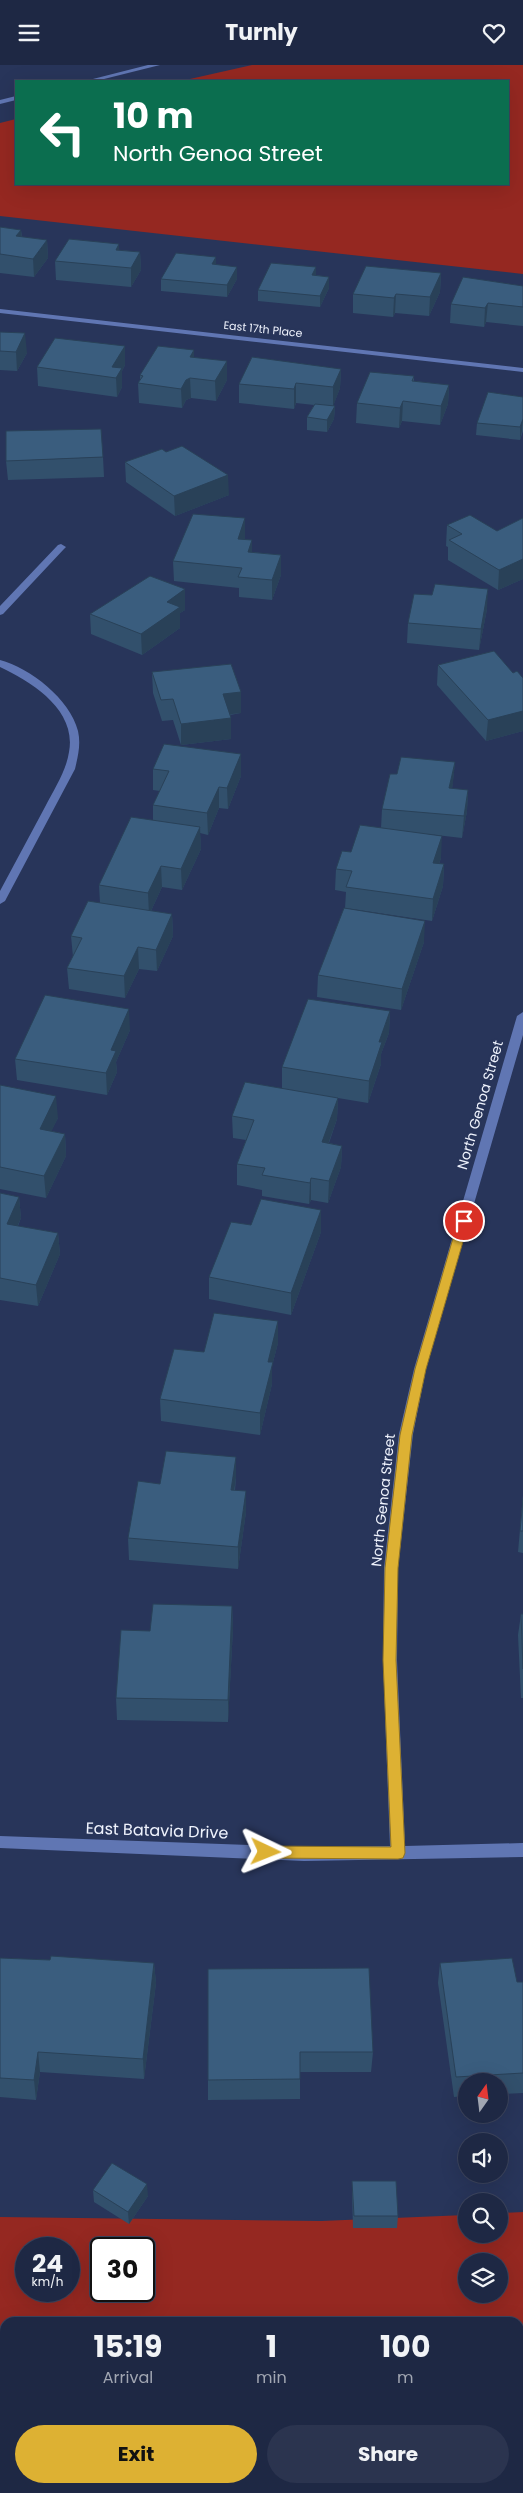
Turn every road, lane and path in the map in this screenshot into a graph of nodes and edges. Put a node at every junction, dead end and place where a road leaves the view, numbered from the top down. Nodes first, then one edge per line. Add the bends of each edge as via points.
1 (158, 65) edge
2 (92, 80) edge
3 (15, 98) edge
4 (0, 102) edge
5 (0, 311) edge
6 (523, 370) edge
7 (61, 547) dead end
8 (0, 612) edge
9 (0, 663) edge
10 (0, 901) edge
11 (523, 1016) edge
12 (0, 1842) edge
13 (523, 1850) edge
14 (398, 1853) junction

1 - 2 street
3 - 4 street
5 - 6 street, East 17th Place
7 - 8 street
9 - 10 street via 30,677 54,697 70,722 75,745 70,769
11 - 14 street, North Genoa Street via 420,1369 406,1435 391,1587 390,1660
12 - 14 street, East Batavia Drive via 304,1854
13 - 14 street, East Batavia Drive

